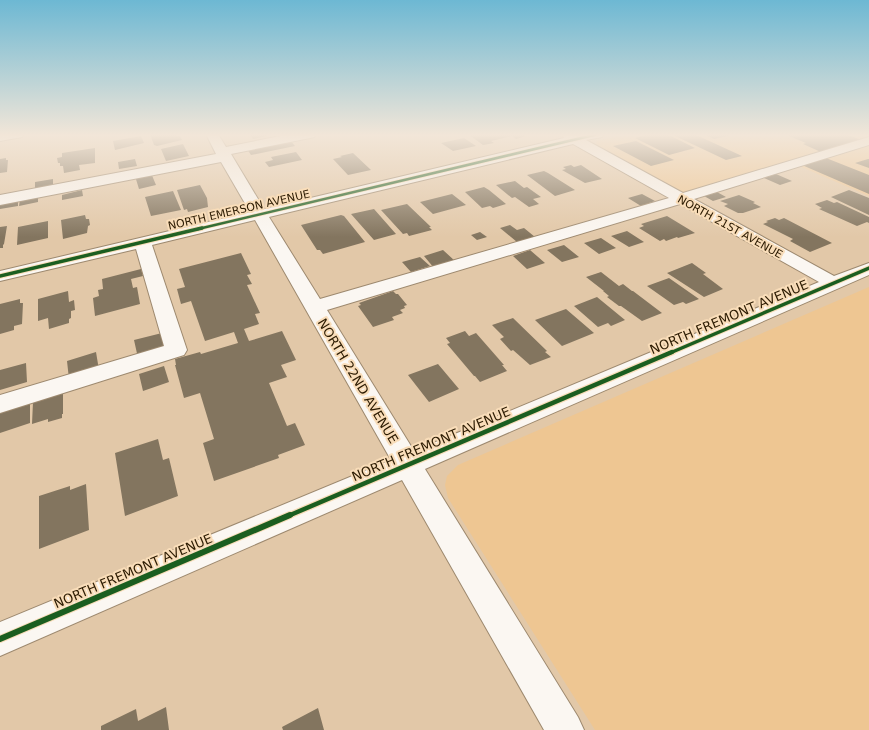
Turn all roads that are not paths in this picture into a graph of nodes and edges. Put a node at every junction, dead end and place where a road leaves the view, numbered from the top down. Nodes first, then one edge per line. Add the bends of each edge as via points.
1 (132, 168) edge
2 (231, 168) edge
3 (447, 168) edge
4 (626, 168) edge
5 (790, 168) edge
6 (680, 199) junction
7 (0, 200) edge
8 (259, 215) junction
9 (142, 242) junction
10 (869, 268) edge
11 (0, 276) edge
12 (833, 283) junction
13 (314, 307) junction
14 (0, 404) edge
15 (408, 464) junction
16 (0, 639) edge
17 (565, 730) edge

1 - 7 street
2 - 8 street, NORTH 22ND AVENUE
3 - 8 street, NORTH EMERSON AVENUE
4 - 6 street, NORTH 21ST AVENUE
5 - 6 street
6 - 12 street, NORTH 21ST AVENUE
6 - 13 street
8 - 9 street, NORTH EMERSON AVENUE
8 - 13 street, NORTH 22ND AVENUE
9 - 11 street, NORTH EMERSON AVENUE
9 - 14 street via 176,350
10 - 12 street, NORTH FREMONT AVENUE
12 - 15 street, NORTH FREMONT AVENUE
13 - 15 street, NORTH 22ND AVENUE
15 - 16 street, NORTH FREMONT AVENUE
15 - 17 street, NORTH 22ND AVENUE

